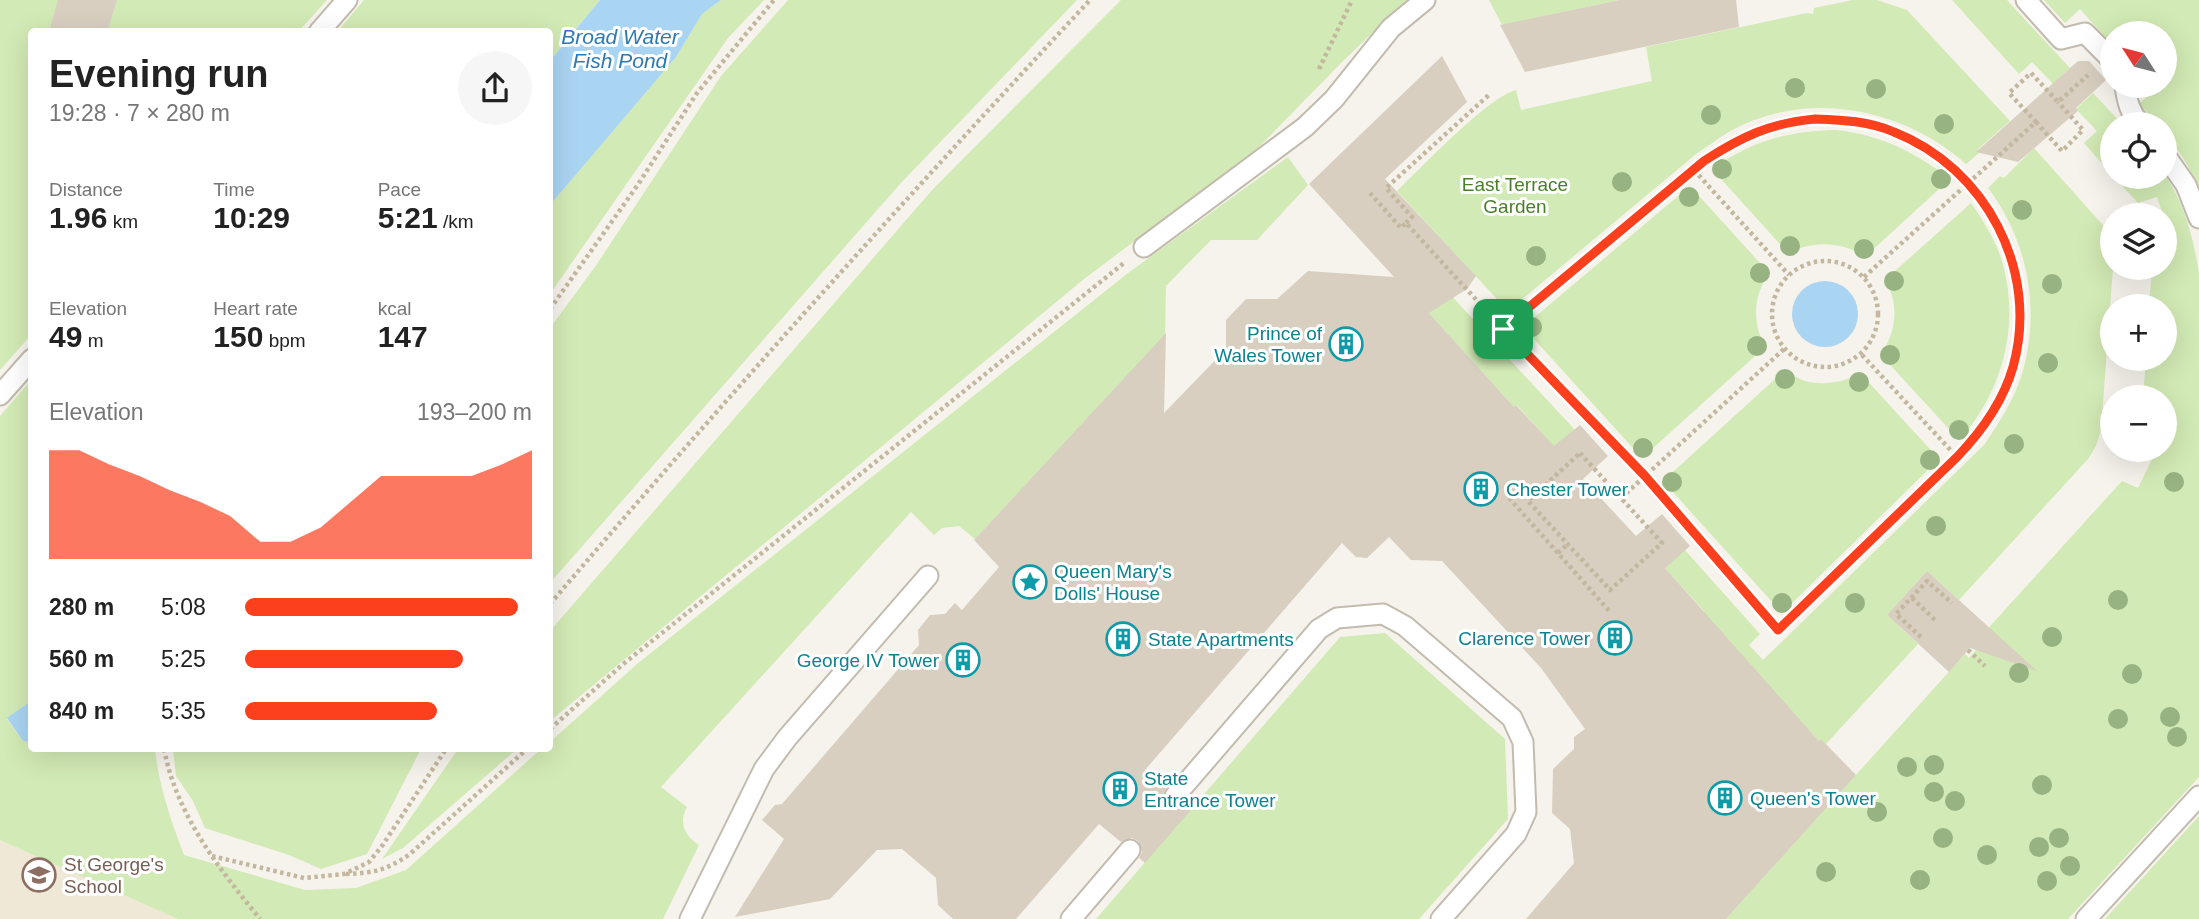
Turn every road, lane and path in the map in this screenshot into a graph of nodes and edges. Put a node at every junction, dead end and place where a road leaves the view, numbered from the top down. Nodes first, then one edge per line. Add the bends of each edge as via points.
1 (347, 0) edge
2 (774, 0) edge
3 (1090, 0) edge
4 (1425, 0) edge
5 (2026, 0) edge
6 (323, 28) edge
7 (2100, 57) edge
8 (2100, 67) edge
9 (1491, 93) dead end
10 (2058, 102) junction
11 (2036, 122) junction
12 (1694, 170) junction
13 (2177, 172) edge
14 (1968, 183) junction
15 (1370, 193) dead end
16 (2199, 218) edge
17 (1406, 223) junction
18 (1144, 247) joint
19 (1789, 275) junction
20 (1864, 277) junction
21 (553, 305) edge
22 (1503, 329) junction
23 (1784, 349) junction
24 (1862, 355) junction
25 (28, 364) edge
26 (0, 395) edge
27 (1957, 457) junction
28 (1645, 476) junction
29 (1509, 498) dead end
30 (1621, 498) junction
31 (1568, 544) junction
32 (1558, 553) junction
33 (928, 576) dead end
34 (1912, 598) junction
35 (553, 600) edge
36 (1952, 603) dead end
37 (1611, 613) dead end
38 (1935, 620) dead end
39 (1921, 637) dead end
40 (1968, 650) dead end
41 (1985, 666) dead end
42 (553, 726) edge
43 (165, 752) edge
44 (444, 752) edge
45 (524, 752) edge
46 (1175, 796) dead end
47 (2199, 796) edge
48 (1129, 850) dead end
49 (212, 856) junction
50 (344, 874) junction
51 (260, 919) edge
52 (690, 919) edge
53 (1071, 919) edge
54 (1441, 919) edge
55 (2086, 919) edge

1 - 6 lane
2 - 21 path via 697,93
3 - 35 path via 688,442
4 - 18 lane via 1391,28 1306,127
5 - 7 lane via 2061,39 2085,33
8 - 10 path
9 - 17 path via 1386,188 1412,217
10 - 11 path via 2083,130 2062,151
10 - 11 path via 2031,73 2009,93
11 - 14 path
12 - 14 path via 1737,140 1765,128 1790,121 1855,121 1914,140
12 - 19 path
12 - 22 path
13 - 16 lane
14 - 20 path
14 - 27 path via 2003,232 2012,256 2020,315 2006,387 1981,430
15 - 17 path via 1401,228
17 - 22 path
18 - 42 path via 622,665
19 - 20 path via 1817,261 1850,267
19 - 23 path via 1773,304 1772,320
20 - 24 path via 1878,302 1879,317
22 - 28 path
23 - 24 path via 1797,360 1829,368
23 - 28 path
24 - 27 path
25 - 26 lane
27 - 28 path via 1778,630
28 - 30 path
29 - 32 path
30 - 31 path via 1580,453 1528,500
30 - 31 path via 1662,543 1610,590
31 - 32 path
32 - 37 path
33 - 52 lane via 764,769
34 - 36 path via 1927,580
34 - 38 path
34 - 39 path via 1896,614
40 - 41 path
43 - 49 path via 169,777 185,814
44 - 50 path via 369,862
45 - 50 path via 391,867 370,874
46 - 54 lane via 1319,629 1337,618 1383,614 1405,626 1513,718 1523,742 1526,812 1516,834
47 - 55 lane
48 - 53 lane
49 - 50 path via 304,878
49 - 51 path

